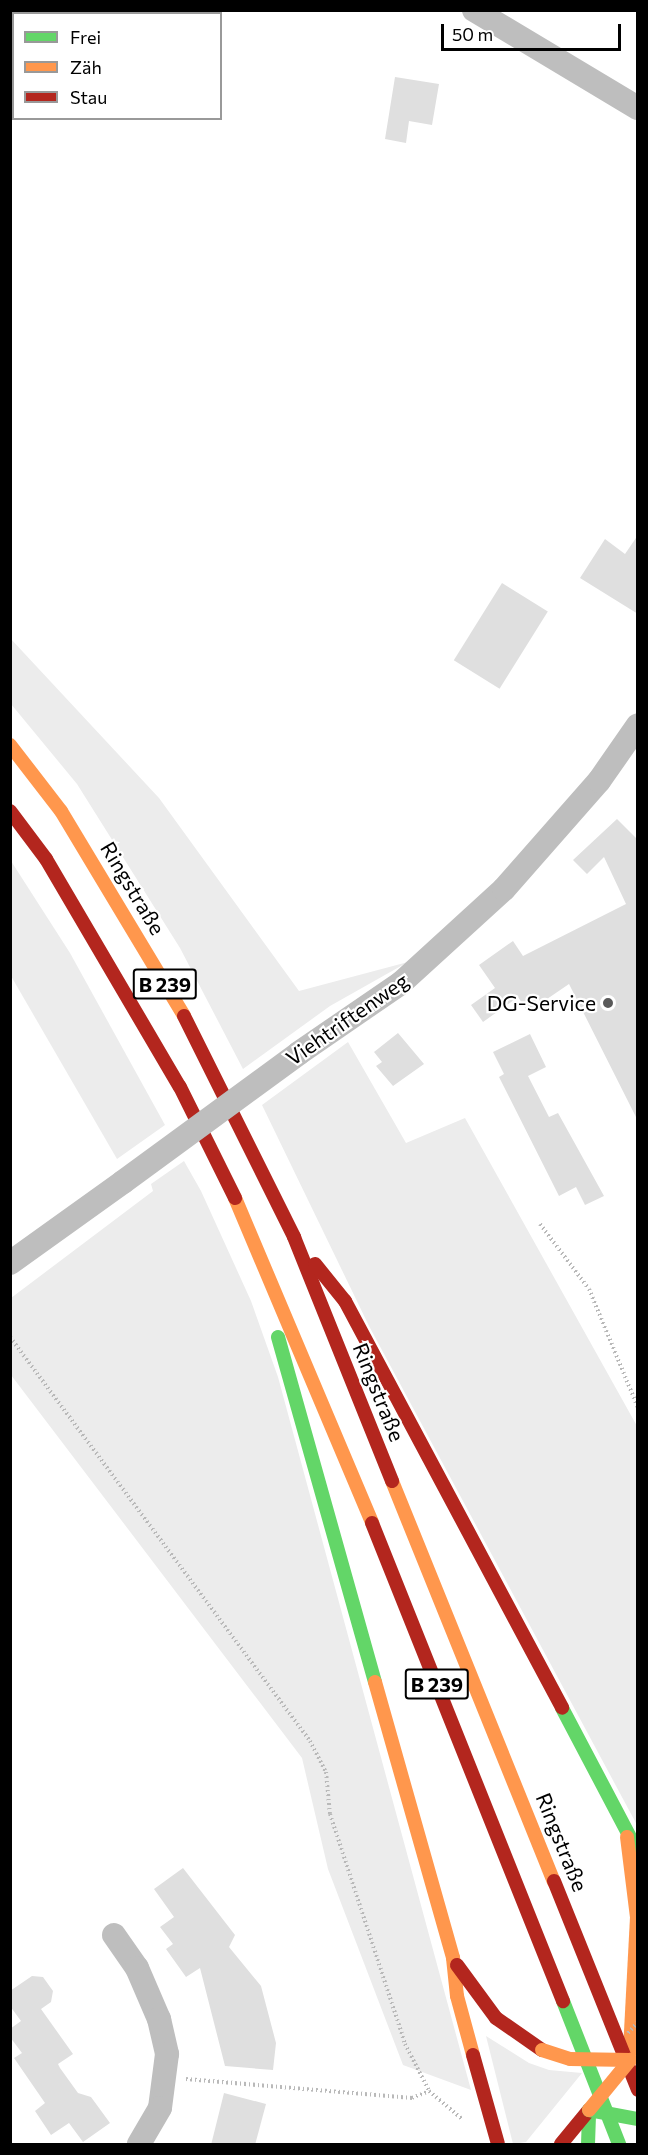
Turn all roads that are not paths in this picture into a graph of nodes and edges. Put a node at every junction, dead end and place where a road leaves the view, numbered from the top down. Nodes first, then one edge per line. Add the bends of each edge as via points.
1 (474, 10) edge
2 (638, 108) edge
3 (638, 725) edge
4 (10, 745) edge
5 (10, 811) edge
6 (249, 1226) junction
7 (294, 1237) junction
8 (10, 1263) edge
9 (246, 1267) dead end
10 (269, 1317) dead end
11 (627, 1837) junction
12 (638, 1852) edge
13 (114, 1935) dead end
14 (453, 1958) junction
15 (634, 2056) edge
16 (638, 2090) edge
17 (590, 2110) junction
18 (638, 2119) edge
19 (564, 2141) edge
20 (139, 2145) edge
21 (498, 2145) edge
22 (588, 2145) edge
23 (619, 2145) edge

1 - 2 street
3 - 8 street, Viehtriftenweg, bridge via 599,781 504,889 401,983
4 - 7 main road, Ringstraße / B 239 via 61,811 150,957 207,1057
5 - 6 main road, B 239 via 46,859 180,1088
6 - 9 main road
6 - 23 main road, B 239 via 410,1614
7 - 11 main road via 345,1301
7 - 16 main road, Ringstraße / B 239
10 - 14 main road
11 - 12 main road
11 - 15 main road, bridge via 636,1917 630,1987
13 - 20 street via 137,1968 159,2019 166,2077 160,2108
14 - 15 main road, bridge via 496,2018 542,2050 570,2059
14 - 21 main road via 457,1996
15 - 17 main road, bridge
17 - 18 main road, bridge
17 - 19 main road
17 - 22 main road

